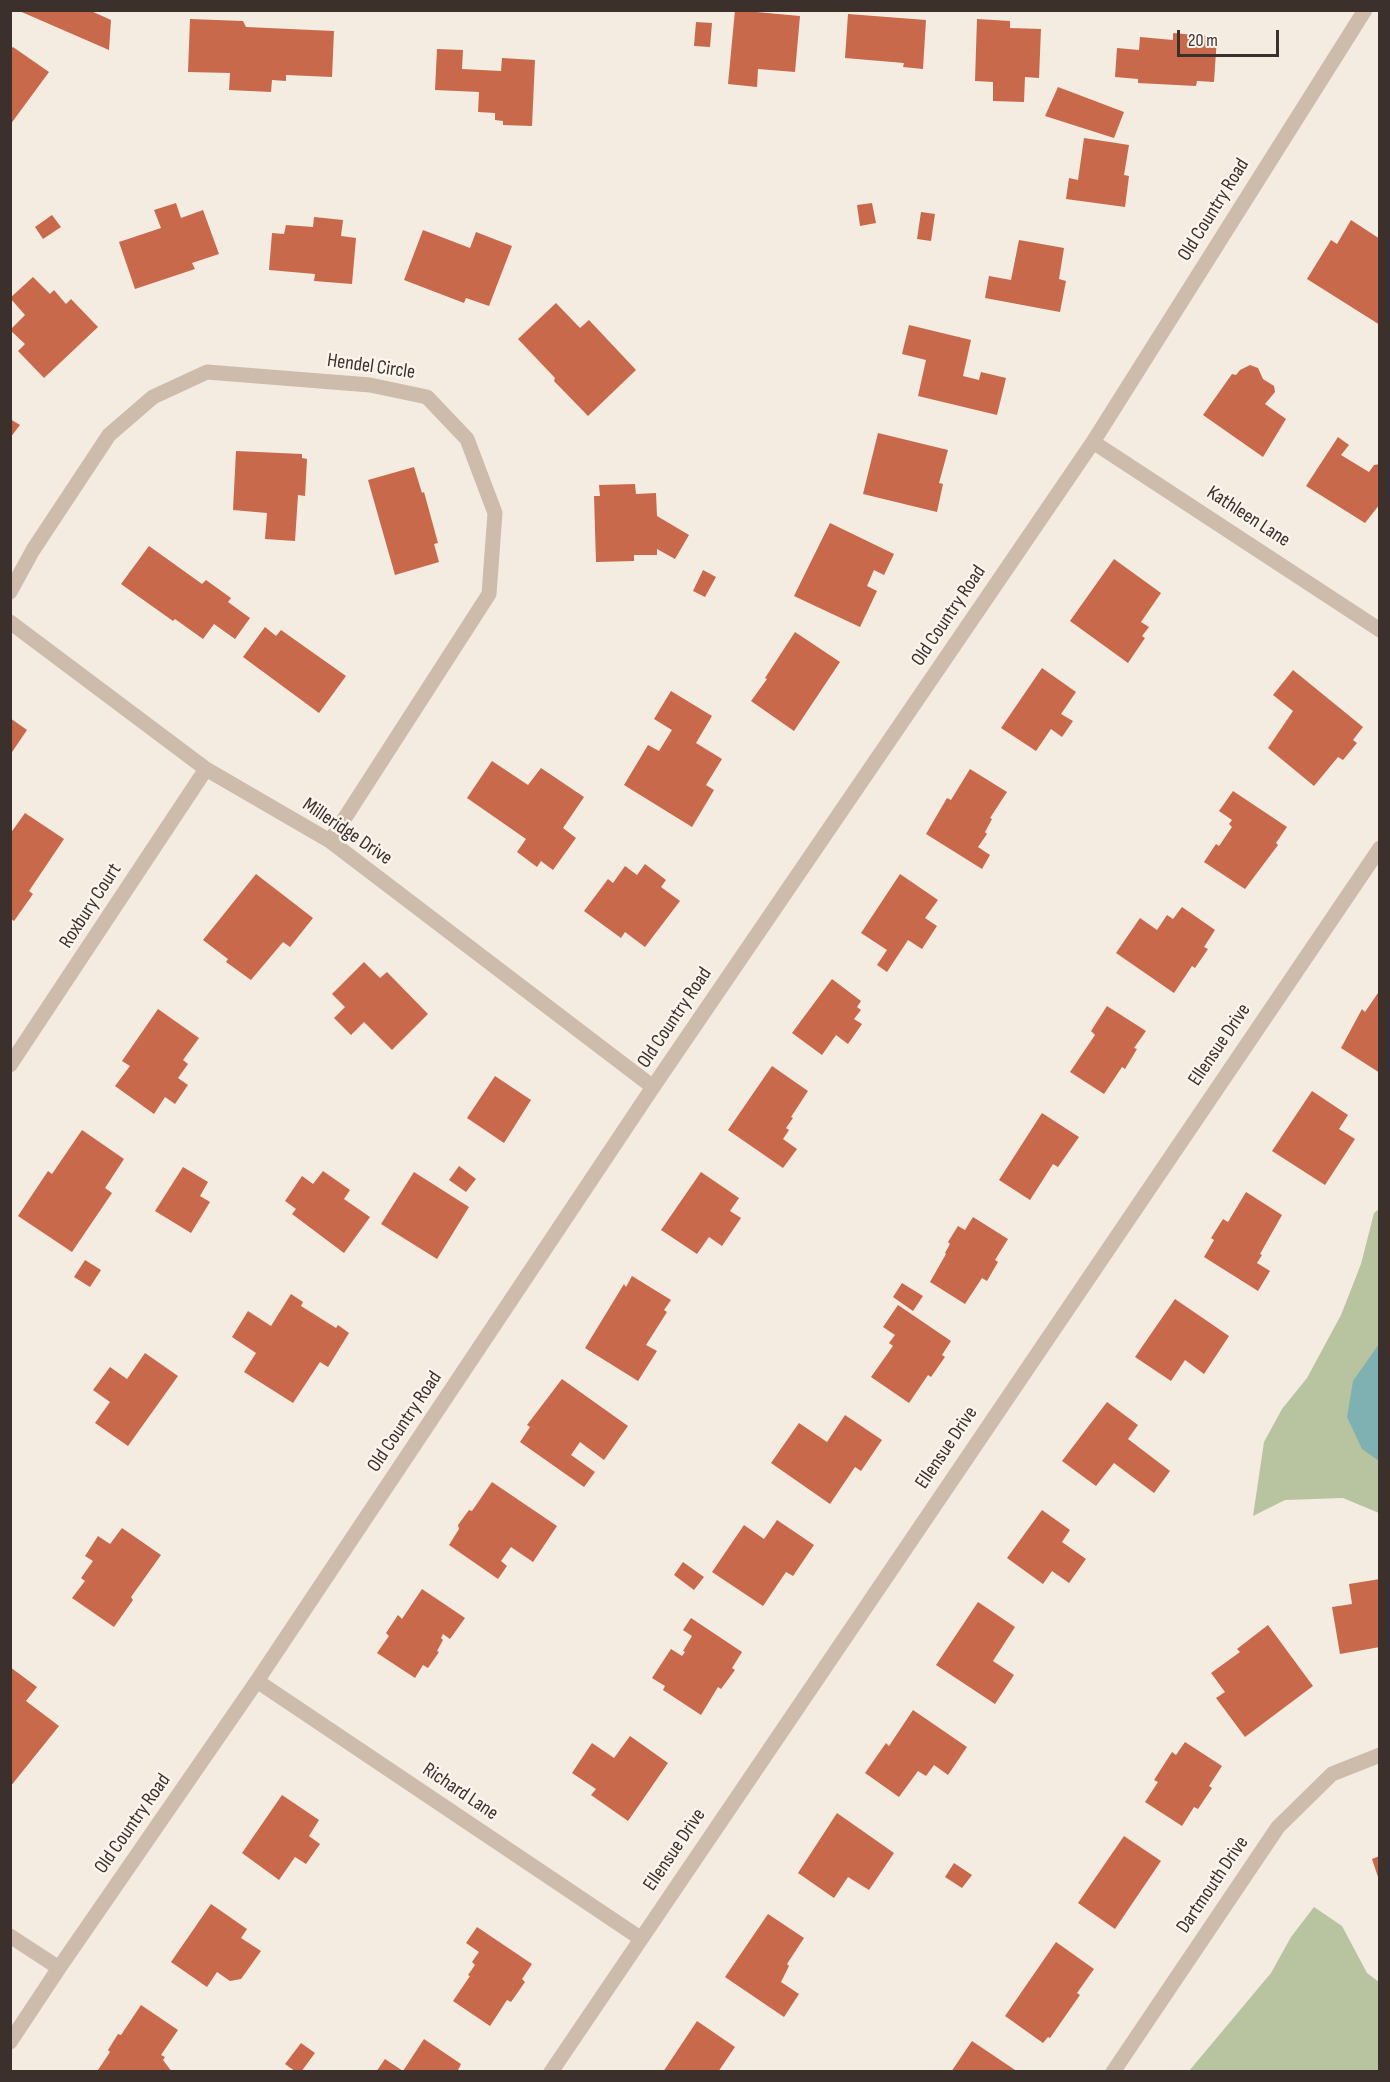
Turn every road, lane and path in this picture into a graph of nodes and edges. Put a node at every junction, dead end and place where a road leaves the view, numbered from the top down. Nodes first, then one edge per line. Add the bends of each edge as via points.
1 (1365, 10) edge
2 (1093, 442) junction
3 (10, 592) edge
4 (10, 622) edge
5 (1380, 630) edge
6 (206, 769) junction
7 (330, 842) junction
8 (1380, 848) edge
9 (10, 1065) edge
10 (653, 1087) junction
11 (257, 1681) junction
12 (1380, 1755) edge
13 (10, 1936) edge
14 (640, 1938) junction
15 (59, 1968) junction
16 (10, 2042) edge
17 (551, 2072) edge
18 (1113, 2072) edge

1 - 2 street, Old Country Road
2 - 5 street, Kathleen Lane
2 - 10 street, Old Country Road
3 - 7 street, Hendel Circle via 109,435 153,397 207,372 370,385 427,397 467,439 495,513 489,594
4 - 6 street, Milleridge Drive
6 - 7 street, Milleridge Drive
6 - 9 street, Roxbury Court
7 - 10 street, Milleridge Drive
8 - 14 street, Ellensue Drive
10 - 11 street, Old Country Road
11 - 14 street, Richard Lane
11 - 15 street, Old Country Road
12 - 18 street, Dartmouth Drive via 1332,1774 1278,1827
13 - 15 street
14 - 17 street, Ellensue Drive
15 - 16 street, Old Country Road

